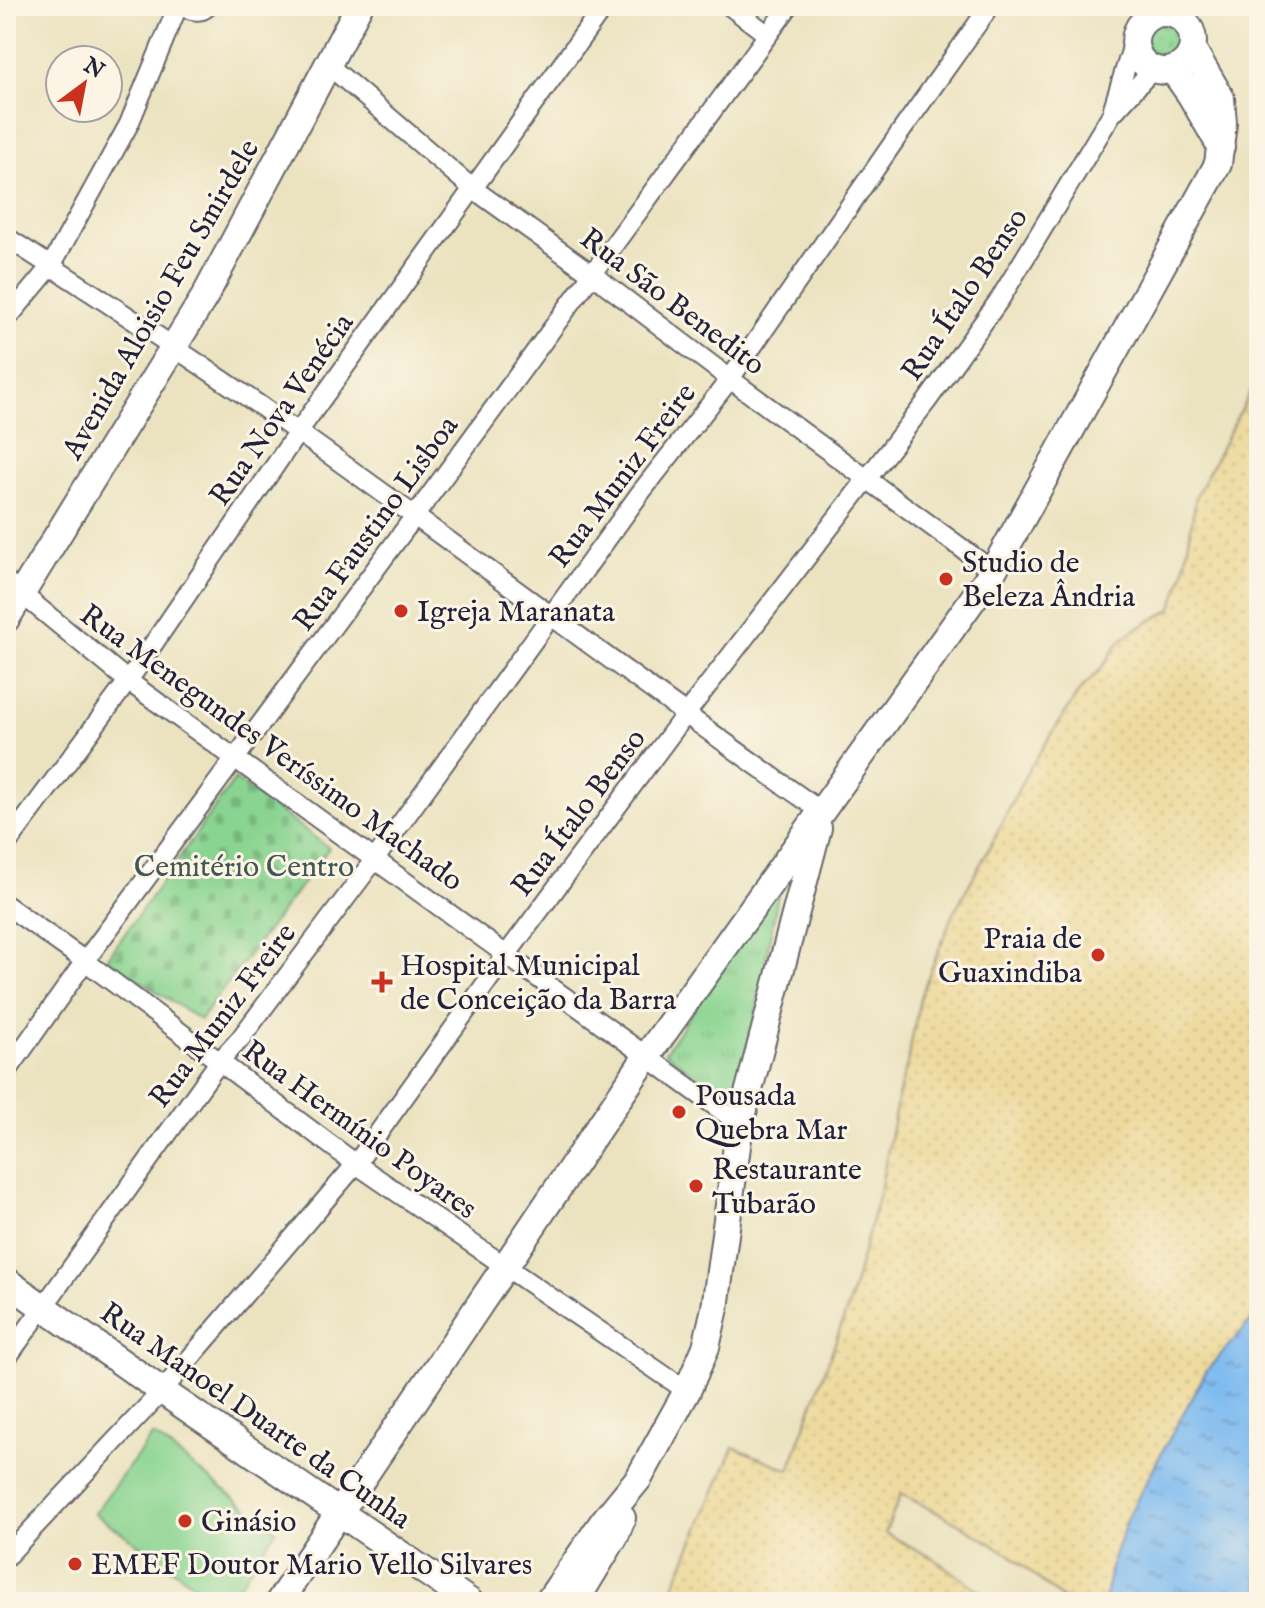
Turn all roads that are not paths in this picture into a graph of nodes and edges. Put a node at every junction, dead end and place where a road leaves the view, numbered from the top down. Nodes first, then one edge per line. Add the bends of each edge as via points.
1 (178, 6) edge
2 (208, 6) edge
3 (359, 6) edge
4 (604, 6) edge
5 (730, 6) edge
6 (789, 6) edge
7 (990, 6) edge
8 (1156, 14) edge
9 (768, 35) junction
10 (1193, 50) junction
11 (328, 65) junction
12 (1163, 69) junction
13 (1111, 115) junction
14 (1221, 147) junction
15 (472, 188) junction
16 (6, 237) edge
17 (51, 266) junction
18 (592, 274) junction
19 (6, 320) edge
20 (174, 348) junction
21 (730, 379) junction
22 (298, 432) junction
23 (867, 477) junction
24 (414, 517) junction
25 (993, 571) junction
26 (14, 587) edge
27 (551, 615) junction
28 (6, 619) edge
29 (128, 681) junction
30 (685, 715) junction
31 (236, 758) junction
32 (822, 812) junction
33 (6, 845) edge
34 (375, 859) junction
35 (6, 905) edge
36 (507, 954) junction
37 (85, 961) junction
38 (647, 1056) junction
39 (219, 1062) junction
40 (6, 1073) edge
41 (740, 1124) junction
42 (356, 1164) junction
43 (505, 1268) junction
44 (6, 1281) edge
45 (44, 1307) junction
46 (6, 1359) edge
47 (162, 1391) junction
48 (687, 1391) junction
49 (639, 1478) junction
50 (341, 1513) junction
51 (6, 1557) edge
52 (279, 1602) edge
53 (470, 1602) edge
54 (548, 1602) edge
55 (575, 1602) edge

1 - 2 street via 199,12
1 - 17 street via 129,124
3 - 11 street, Avenida Aloisio Feu Smirdele
4 - 15 street, Rua Nova Venécia
5 - 9 street
6 - 9 street, Rua Faustino Lisboa
7 - 21 street, Rua Muniz Freire
8 - 10 street via 1186,23
8 - 12 street via 1136,47 1145,63
8 - 13 street
9 - 18 street, Rua Faustino Lisboa
10 - 12 street via 1181,66
10 - 14 street via 1221,98
11 - 15 street, Rua São Benedito
11 - 20 street, Avenida Aloisio Feu Smirdele
12 - 13 street, Rua Ítalo Benso
12 - 14 street via 1190,94
13 - 23 street, Rua Ítalo Benso via 1000,299
14 - 25 street via 1218,164
15 - 18 street, Rua São Benedito
15 - 22 street, Rua Nova Venécia
16 - 17 street
17 - 19 street
17 - 20 street
18 - 21 street, Rua São Benedito
18 - 24 street, Rua Faustino Lisboa
20 - 22 street
20 - 26 street, Avenida Aloisio Feu Smirdele
21 - 23 street, Rua São Benedito
21 - 27 street, Rua Muniz Freire
22 - 24 street
22 - 29 street, Rua Nova Venécia
23 - 25 street, Rua São Benedito
23 - 30 street, Rua Ítalo Benso
24 - 27 street
24 - 31 street, Rua Faustino Lisboa
25 - 32 street
26 - 28 street, Avenida Aloisio Feu Smirdele
26 - 29 street, Rua Menegundes Veríssimo Machado
27 - 30 street
27 - 34 street, Rua Muniz Freire
29 - 31 street, Rua Menegundes Veríssimo Machado
29 - 33 street, Rua Nova Venécia
30 - 32 street
30 - 36 street, Rua Ítalo Benso
31 - 34 street, Rua Menegundes Veríssimo Machado
31 - 37 street, Rua Faustino Lisboa
32 - 38 street
32 - 41 street
34 - 36 street, Rua Menegundes Veríssimo Machado
34 - 39 street, Rua Muniz Freire
35 - 37 street, Rua Hermínio Poyares
36 - 38 street, Rua Menegundes Veríssimo Machado
36 - 42 street, Rua Ítalo Benso
37 - 39 street, Rua Hermínio Poyares
37 - 40 street, Rua Faustino Lisboa
38 - 41 street, Rua Menegundes Veríssimo Machado
38 - 43 street
39 - 42 street, Rua Hermínio Poyares
39 - 45 street, Rua Muniz Freire
41 - 48 street via 715,1308
42 - 43 street, Rua Hermínio Poyares
42 - 47 street, Rua Ítalo Benso
43 - 48 street, Rua Hermínio Poyares
43 - 50 street
44 - 45 street, Rua Manoel Duarte da Cunha
45 - 46 street, Rua Muniz Freire
45 - 47 street, Rua Manoel Duarte da Cunha
47 - 50 street, Rua Manoel Duarte da Cunha
47 - 51 street, Rua Ítalo Benso
48 - 49 street
49 - 54 street
49 - 55 street via 615,1536
50 - 52 street
50 - 53 street, Rua Manoel Duarte da Cunha

